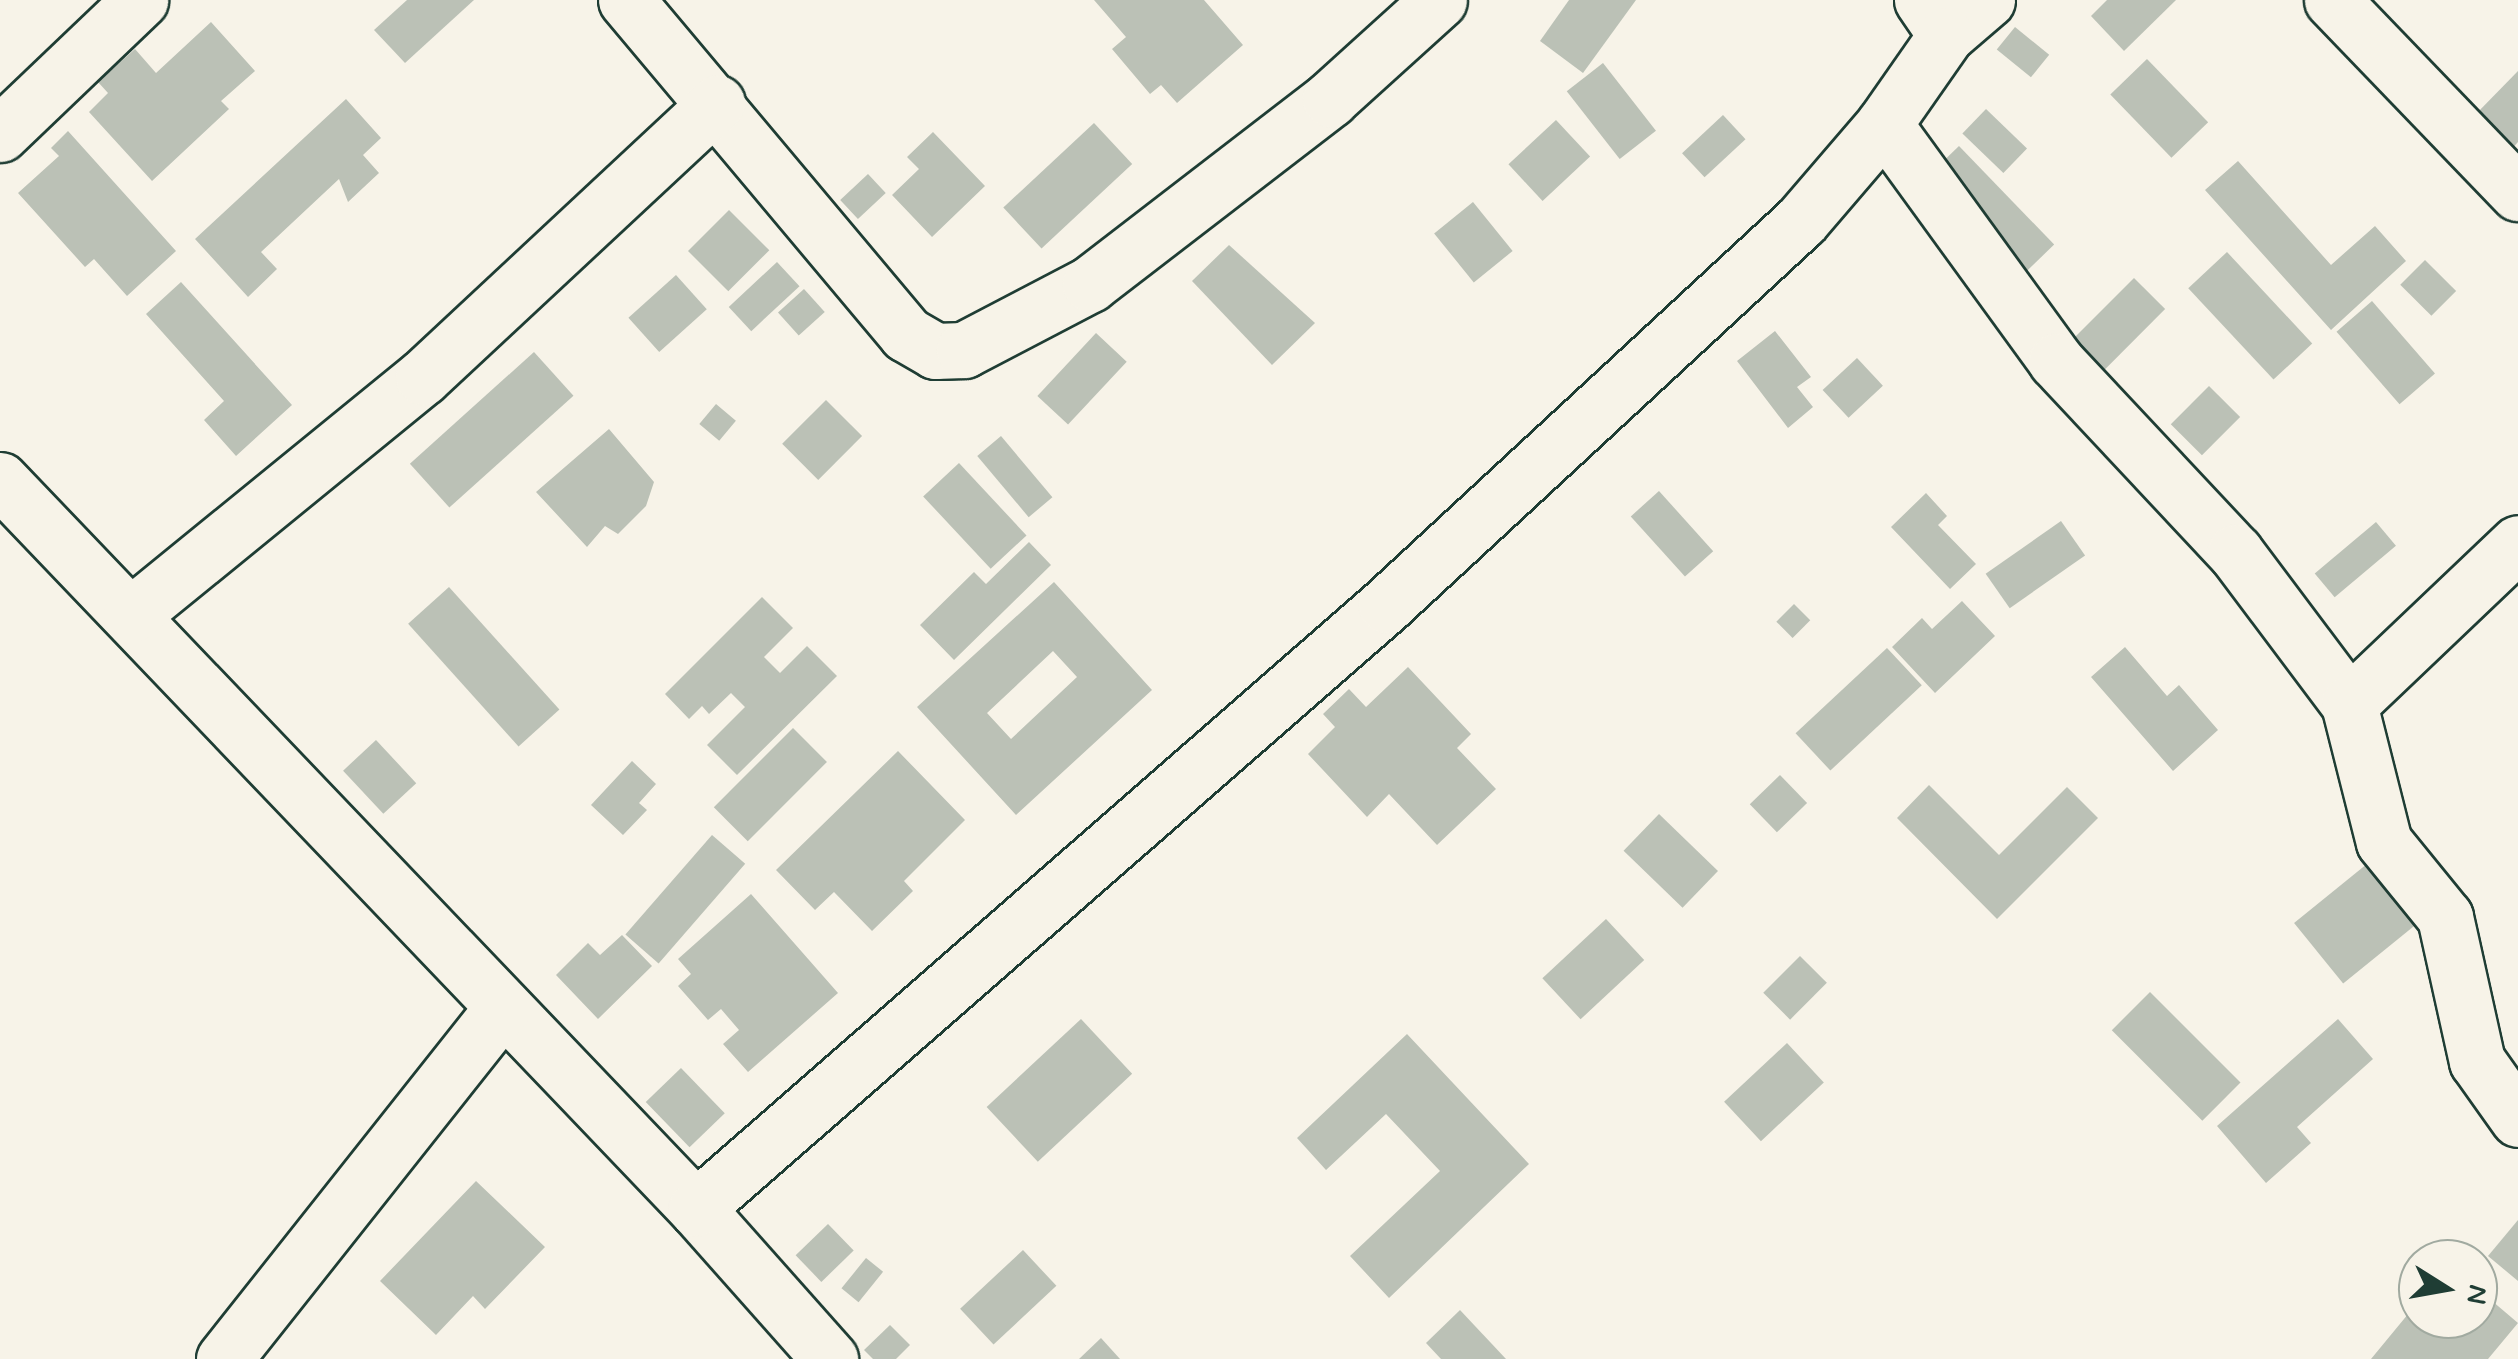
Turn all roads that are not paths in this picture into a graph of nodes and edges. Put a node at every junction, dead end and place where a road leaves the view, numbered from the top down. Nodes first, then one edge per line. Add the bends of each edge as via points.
1 (140, 0) edge
2 (626, 0) edge
3 (1439, 0) edge
4 (1988, 0) edge
5 (2332, 0) edge
6 (1934, 18) edge
7 (718, 103) junction
8 (1884, 124) junction
9 (0, 134) edge
10 (2518, 193) edge
11 (0, 480) edge
12 (2518, 543) edge
13 (131, 615) junction
14 (2349, 704) junction
15 (503, 1007) junction
16 (2518, 1119) edge
17 (696, 1208) junction
18 (224, 1359) edge
19 (830, 1359) edge

1 - 9 street
2 - 7 street
3 - 7 street via 1330,99 1090,284 964,350 935,352 906,334
4 - 6 street
5 - 10 street
6 - 8 street
7 - 13 street via 423,376
8 - 14 street via 2056,361 2235,552
8 - 17 street via 1801,221 1386,605
11 - 13 street
12 - 14 street
13 - 15 street
14 - 16 street via 2384,842 2445,917 2477,1062
15 - 17 street
15 - 18 street
17 - 19 street

